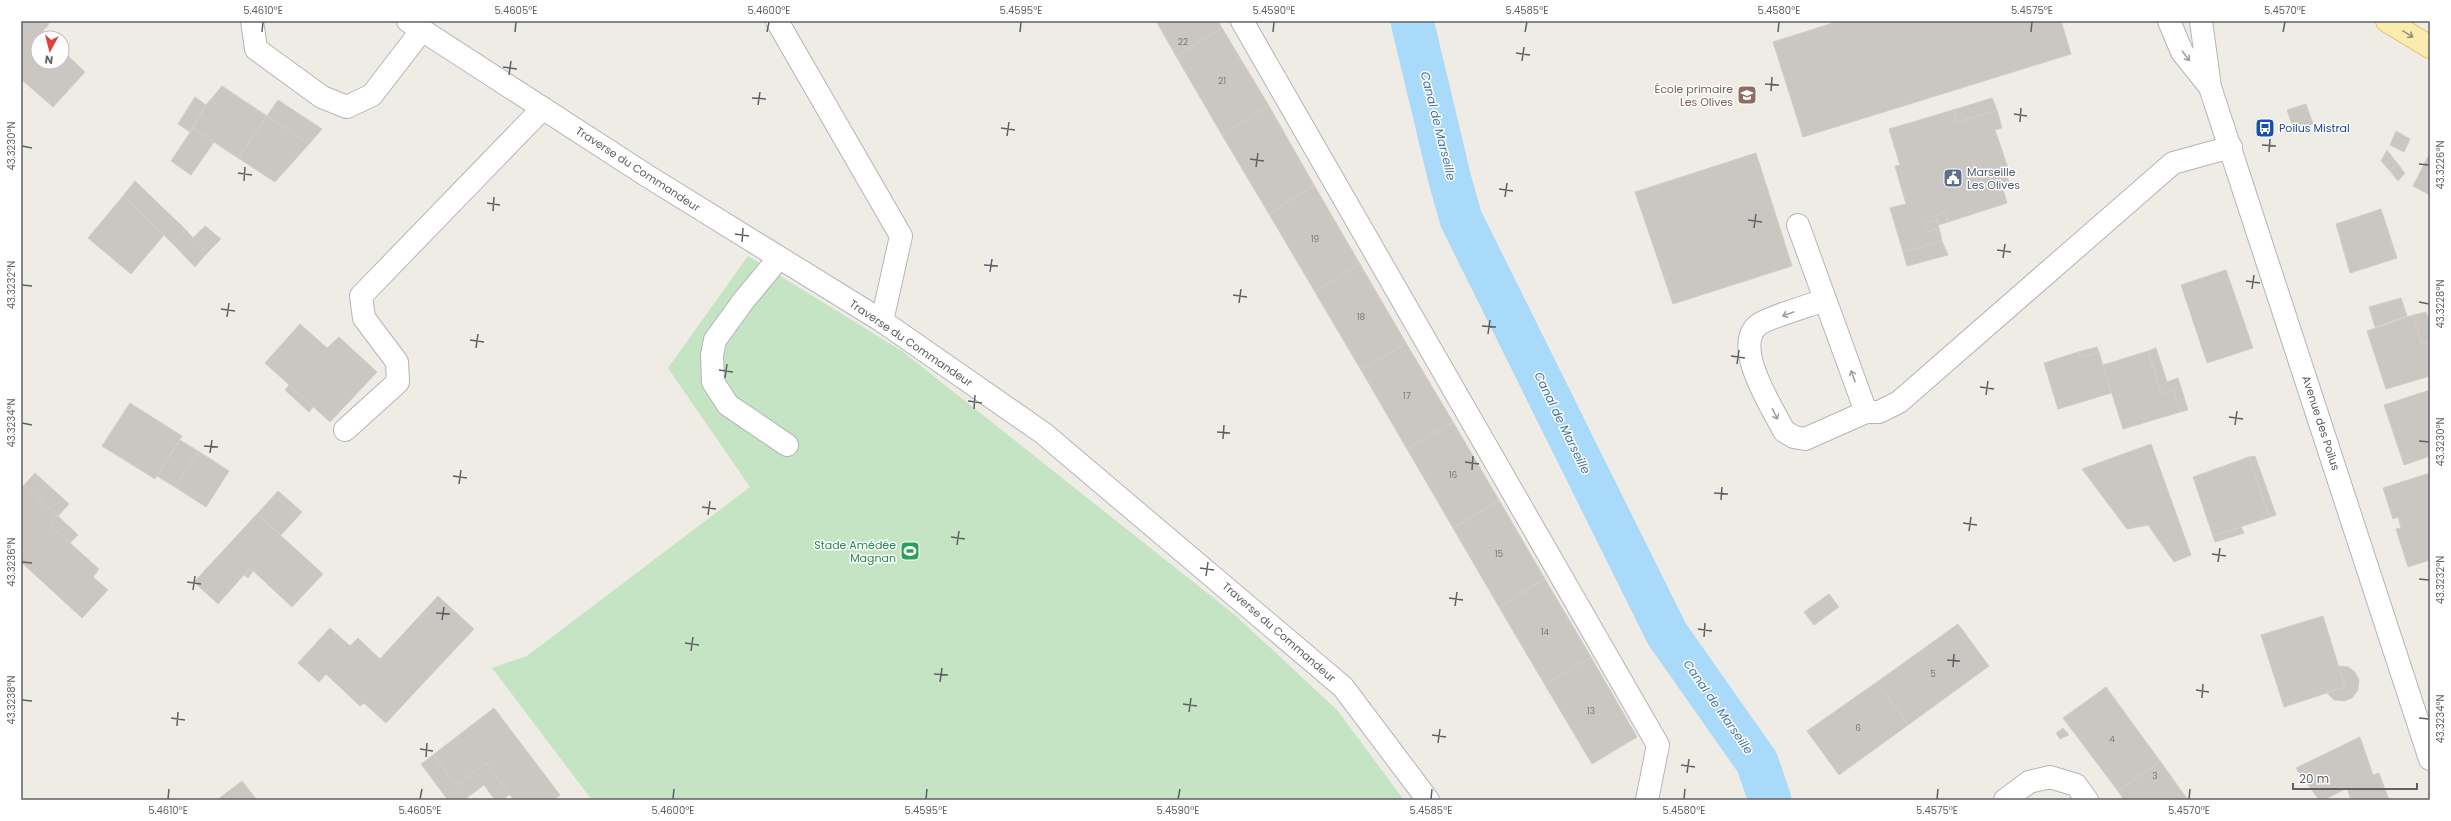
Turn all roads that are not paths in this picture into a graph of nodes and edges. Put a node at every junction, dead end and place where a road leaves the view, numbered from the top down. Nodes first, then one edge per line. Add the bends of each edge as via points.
1 (252, 21) edge
2 (777, 21) edge
3 (1242, 21) edge
4 (2169, 21) edge
5 (2201, 21) edge
6 (2386, 21) edge
7 (415, 26) edge
8 (2430, 47) edge
9 (2210, 87) junction
10 (543, 108) junction
11 (2231, 147) junction
12 (1798, 225) dead end
13 (780, 258) junction
14 (1824, 300) junction
15 (882, 321) junction
16 (1866, 412) junction
17 (345, 430) dead end
18 (787, 445) dead end
19 (2430, 759) edge
20 (1428, 800) edge
21 (1647, 800) edge
22 (2005, 800) edge
23 (2087, 800) edge

1 - 7 street via 256,49 322,97 347,107 372,95
2 - 15 street via 902,236
3 - 21 street via 1658,745
4 -> 9 street, Avenue des Poilus via 2182,52
5 - 9 street, Avenue des Poilus
6 -> 8 main road
7 - 10 street, Traverse du Commandeur
9 - 11 street, Avenue des Poilus
10 - 13 street, Traverse du Commandeur
10 - 17 street via 361,296 364,318 397,362 398,382
11 - 16 street via 2173,164 1899,402 1879,412
11 - 19 street, Avenue des Poilus
12 - 14 street
13 - 15 street, Traverse du Commandeur
13 - 18 street via 744,300 715,340 712,355 713,382 728,405
16 -> 14 street
14 -> 16 street via 1759,324 1750,336 1750,361 1784,431 1794,437 1805,440
15 - 20 street, Traverse du Commandeur via 1043,433 1343,687
22 - 23 street via 2029,782 2050,777 2076,785

